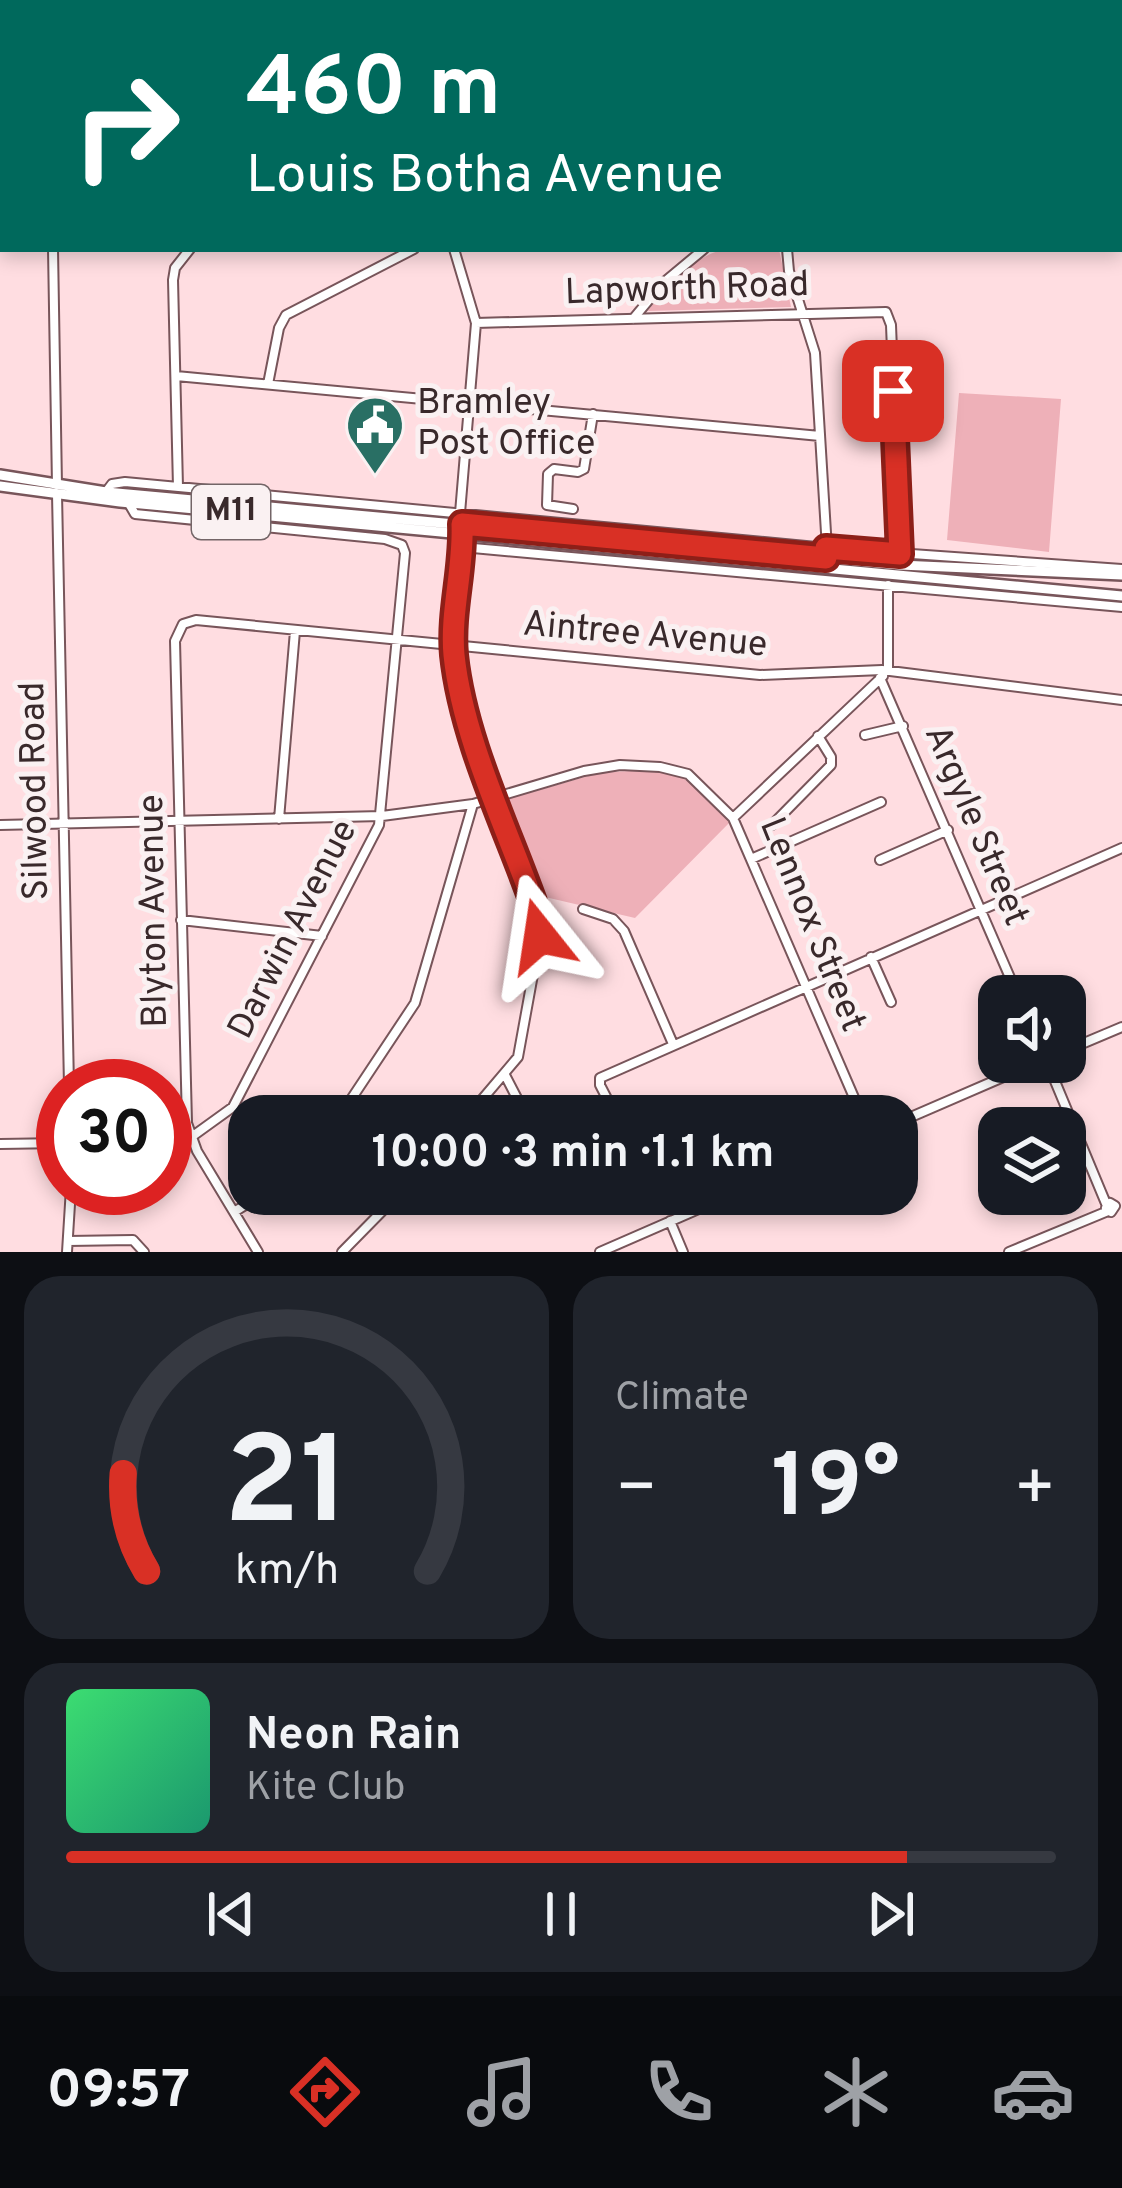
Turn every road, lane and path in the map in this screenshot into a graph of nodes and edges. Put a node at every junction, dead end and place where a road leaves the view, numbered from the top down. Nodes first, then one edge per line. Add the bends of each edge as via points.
1 (53, 252) edge
2 (188, 252) edge
3 (408, 252) edge
4 (455, 252) edge
5 (700, 252) edge
6 (787, 252) edge
7 (804, 315) junction
8 (633, 319) junction
9 (476, 323) junction
10 (176, 376) junction
11 (268, 384) junction
12 (469, 403) junction
13 (593, 414) junction
14 (820, 436) junction
15 (0, 476) edge
16 (0, 486) edge
17 (178, 487) junction
18 (57, 490) junction
19 (106, 492) junction
20 (573, 509) dead end
21 (460, 511) junction
22 (329, 516) junction
23 (387, 526) junction
24 (462, 529) junction
25 (385, 539) junction
26 (462, 548) junction
27 (900, 554) junction
28 (826, 558) junction
29 (1122, 572) edge
30 (888, 586) junction
31 (1122, 596) edge
32 (1122, 607) edge
33 (183, 624) joint
34 (295, 631) junction
35 (397, 640) junction
36 (454, 645) junction
37 (884, 675) junction
38 (1122, 700) edge
39 (902, 726) junction
40 (866, 735) dead end
41 (818, 736) junction
42 (495, 798) junction
43 (881, 802) dead end
44 (473, 804) junction
45 (382, 816) junction
46 (734, 818) junction
47 (279, 819) junction
48 (180, 820) junction
49 (64, 823) junction
50 (0, 825) edge
51 (772, 825) dead end
52 (948, 830) junction
53 (1122, 848) edge
54 (751, 859) junction
55 (880, 860) dead end
56 (982, 908) junction
57 (583, 909) dead end
58 (182, 920) junction
59 (322, 936) junction
60 (872, 958) junction
61 (1009, 975) edge
62 (805, 986) junction
63 (891, 1002) dead end
64 (1122, 1027) edge
65 (1086, 1042) edge
66 (673, 1044) junction
67 (68, 1059) edge
68 (185, 1059) edge
69 (505, 1075) junction
70 (992, 1083) edge
71 (1052, 1083) edge
72 (354, 1095) edge
73 (487, 1095) edge
74 (515, 1095) edge
75 (605, 1095) edge
76 (853, 1095) edge
77 (918, 1114) edge
78 (192, 1137) edge
79 (192, 1141) edge
80 (36, 1143) edge
81 (0, 1144) edge
82 (228, 1202) edge
83 (1113, 1206) edge
84 (70, 1215) edge
85 (236, 1215) edge
86 (378, 1215) edge
87 (684, 1215) edge
88 (670, 1221) junction
89 (68, 1246) edge
90 (144, 1252) edge
91 (258, 1252) edge
92 (342, 1252) edge
93 (600, 1252) edge
94 (683, 1252) edge
95 (1009, 1252) edge

1 - 18 street, Silwood Road
2 - 10 street via 173,280
3 - 11 street via 286,315
4 - 9 street
5 - 8 street
6 - 7 street
7 - 8 street, Lapworth Road
7 - 14 street
7 - 27 street, Lapworth Road via 888,314
8 - 9 street, Lapworth Road
9 - 12 street
10 - 11 street
10 - 17 street
11 - 12 street
12 - 13 street
12 - 21 street
13 - 14 street
13 - 20 street via 584,469 548,473 547,505
14 - 28 street
15 - 18 main road, M11
16 - 18 main road, M11
17 - 19 street via 118,482
17 - 22 street
18 - 19 main road, M11
18 - 22 main road, M11
18 - 49 street, Silwood Road
19 - 22 main road, M11
21 - 22 street
21 - 24 street
21 - 28 street
22 - 23 main road, M11
22 - 24 main road, M11
22 - 25 street
23 - 24 main road, M11
23 - 25 street
24 - 26 street
24 - 28 main road, M11
25 - 35 street, Darwin Avenue via 405,550
26 - 30 street
26 - 36 street
27 - 28 street
27 - 29 street
28 - 29 main road, M11
28 - 31 main road, M11
30 - 32 street
30 - 37 street
33 - 34 street, Aintree Avenue
33 - 48 street, Blyton Avenue via 176,640
34 - 35 street, Aintree Avenue
34 - 47 street
35 - 36 street, Aintree Avenue
35 - 45 street, Darwin Avenue
36 - 37 street, Aintree Avenue via 760,675
36 - 42 street
37 - 38 street, Aintree Avenue
37 - 39 street, Argyle Street
37 - 41 street, Lennox Street
39 - 40 street
39 - 52 street, Argyle Street
41 - 46 street, Lennox Street
41 - 51 street via 831,765
42 - 44 street
42 - 46 street via 598,768 660,767 692,777
42 - 69 street via 540,936 518,1057
43 - 54 street
44 - 45 street
44 - 72 street via 416,1003
45 - 47 street
45 - 59 street, Darwin Avenue
46 - 54 street, Lennox Street
47 - 48 street
48 - 49 street
48 - 58 street, Blyton Avenue
49 - 50 street
49 - 67 street, Silwood Road
52 - 55 street
52 - 56 street, Argyle Street
53 - 56 street
54 - 62 street, Lennox Street
56 - 60 street
56 - 61 street, Argyle Street
57 - 66 street via 623,931
58 - 59 street
58 - 68 street, Blyton Avenue
59 - 78 street, Darwin Avenue via 232,1107
60 - 62 street
60 - 63 street
62 - 66 street
62 - 76 street, Lennox Street
64 - 65 street
66 - 75 street via 600,1078
69 - 73 street
69 - 74 street
70 - 77 street
71 - 83 street
79 - 82 street, Blyton Avenue
80 - 81 street
83 - 95 street
84 - 89 street
85 - 91 street, Blyton Avenue
86 - 92 street
87 - 88 street
88 - 93 street
88 - 94 street
89 - 90 street via 134,1240

